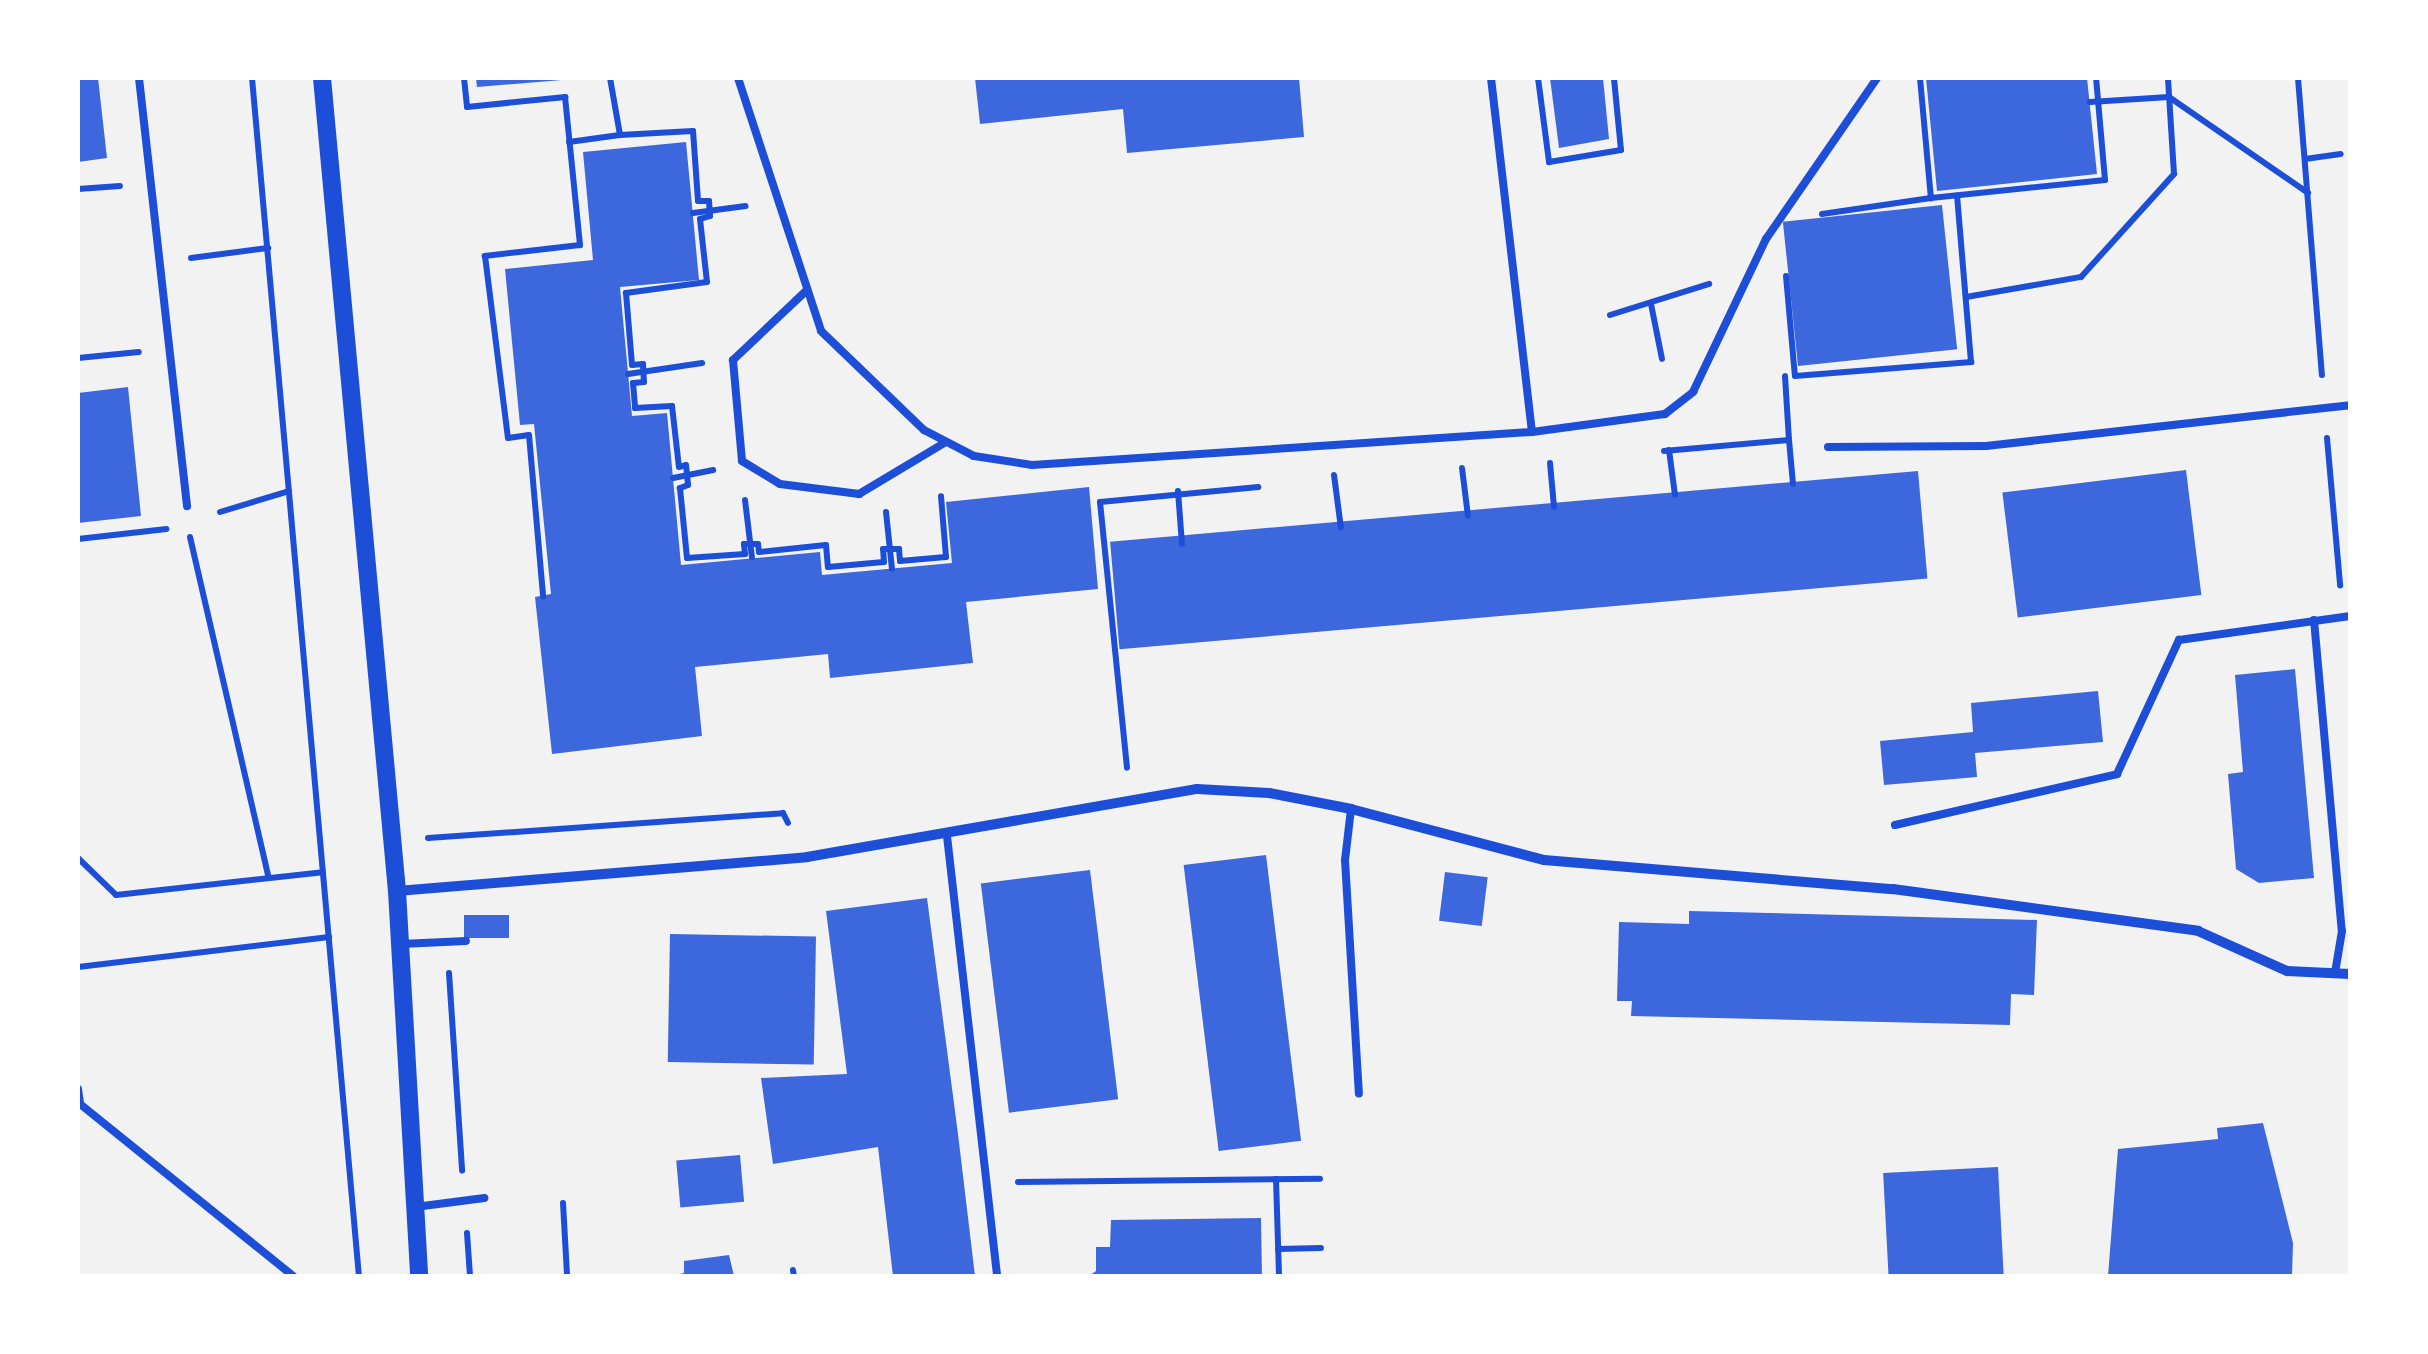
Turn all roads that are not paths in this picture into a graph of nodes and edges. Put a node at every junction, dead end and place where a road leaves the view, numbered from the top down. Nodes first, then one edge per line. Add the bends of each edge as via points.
1 (139, 78) edge
2 (322, 78) edge
3 (738, 78) edge
4 (1491, 78) edge
5 (1877, 78) edge
6 (807, 290) junction
7 (2350, 405) edge
8 (1532, 432) junction
9 (946, 442) junction
10 (1828, 447) dead end
11 (187, 506) road end
12 (2350, 616) edge
13 (2314, 620) junction
14 (1351, 809) junction
15 (1895, 824) dead end
16 (947, 836) junction
17 (396, 891) junction
18 (466, 941) dead end
19 (400, 944) junction
20 (2335, 973) junction
21 (2350, 974) edge
22 (78, 1089) edge
23 (1359, 1094) dead end
24 (484, 1198) dead end
25 (415, 1207) junction
26 (293, 1276) edge
27 (419, 1276) edge
28 (997, 1276) edge

1 - 11 lane
2 - 17 street
3 - 6 lane
4 - 8 lane
5 - 8 lane via 1750,271 1694,392 1666,414
6 - 9 lane via 820,332 924,430
6 - 9 lane via 733,360 742,461 780,484 859,494
7 - 10 lane via 1986,446
8 - 9 lane via 1032,465 974,456
12 - 13 lane
13 - 15 lane via 2179,640 2117,774
13 - 20 lane via 2342,930
14 - 16 street via 1215,790 1130,798
14 - 20 street via 1544,860 1893,889 2198,931 2287,970
14 - 23 lane via 1345,860
16 - 17 street via 807,857
16 - 28 lane
17 - 19 street
18 - 19 lane
19 - 25 street
20 - 21 street
22 - 26 lane via 80,1104
24 - 25 lane
25 - 27 street

